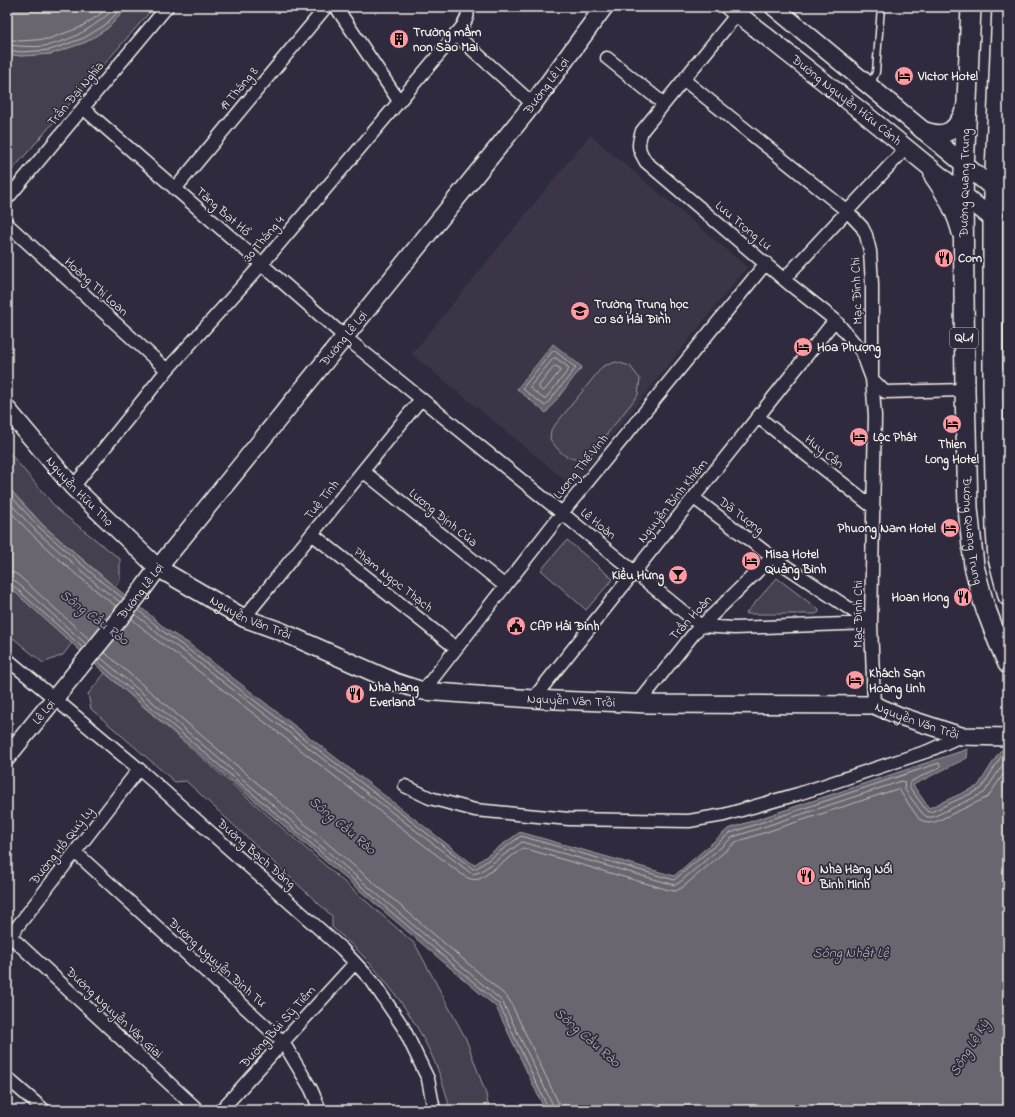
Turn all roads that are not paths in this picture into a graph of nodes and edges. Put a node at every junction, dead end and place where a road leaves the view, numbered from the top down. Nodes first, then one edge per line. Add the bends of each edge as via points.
1 (167, 7) edge
2 (326, 7) edge
3 (336, 7) edge
4 (466, 7) edge
5 (604, 7) edge
6 (774, 7) edge
7 (881, 7) edge
8 (971, 7) edge
9 (1002, 7) edge
10 (733, 11) edge
11 (456, 34) junction
12 (1004, 46) edge
13 (607, 58) dead end
14 (684, 80) junction
15 (869, 87) junction
16 (399, 101) junction
17 (967, 102) junction
18 (533, 104) junction
19 (664, 104) junction
20 (82, 108) junction
21 (922, 130) junction
22 (910, 151) junction
23 (963, 164) junction
24 (1001, 188) edge
25 (175, 189) junction
26 (963, 195) junction
27 (7, 199) edge
28 (847, 211) junction
29 (992, 219) junction
30 (7, 224) edge
31 (963, 242) junction
32 (262, 264) junction
33 (766, 264) junction
34 (785, 278) junction
35 (836, 320) junction
36 (345, 337) junction
37 (167, 370) junction
38 (872, 379) junction
39 (1000, 380) edge
40 (965, 390) junction
41 (421, 399) junction
42 (7, 409) edge
43 (758, 417) junction
44 (994, 459) junction
45 (363, 471) junction
46 (1008, 478) edge
47 (74, 487) junction
48 (694, 498) junction
49 (874, 508) junction
50 (562, 513) junction
51 (312, 534) junction
52 (772, 557) junction
53 (158, 568) junction
54 (634, 572) junction
55 (1006, 583) edge
56 (504, 586) junction
57 (244, 618) junction
58 (871, 622) junction
59 (701, 626) junction
60 (456, 648) junction
61 (7, 659) edge
62 (1008, 664) edge
63 (80, 667) joint
64 (423, 691) junction
65 (54, 698) junction
66 (533, 699) junction
67 (638, 704) junction
68 (874, 705) junction
69 (961, 736) junction
70 (1008, 737) edge
71 (7, 757) edge
72 (139, 769) junction
73 (405, 786) dead end
74 (75, 852) junction
75 (9, 938) edge
76 (355, 963) junction
77 (283, 1042) junction
78 (7, 1078) edge
79 (44, 1110) edge
80 (198, 1110) edge
81 (221, 1110) edge
82 (320, 1110) edge
83 (434, 1110) edge

1 - 20 street, Trần Đại Nghĩa
2 - 25 street, 19 Tháng 8
3 - 16 street
4 - 11 street, 30 Tháng 4 via 468,17
5 - 18 main road, Đường Lê Lợi
6 - 15 main road, Đường Nguyễn Hữu Cảnh
7 - 15 lane via 876,72
8 - 17 main road, Đường Quang Trung / QL.1
9 - 12 main road, Đường Quang Trung / QL.1
10 - 14 street, Lưu Trọng Lư
10 - 22 main road, Đường Nguyễn Hữu Cảnh
11 - 16 street, 30 Tháng 4
11 - 18 street
12 - 24 main road, Đường Quang Trung / QL.1
13 - 19 street
14 - 19 street, Lưu Trọng Lư
14 - 28 street, Mạc Đĩnh Chi
15 - 21 main road, Đường Nguyễn Hữu Cảnh
16 - 32 street, 30 Tháng 4
17 - 21 main road via 954,128 943,133
17 - 23 main road, Đường Quang Trung / QL.1
18 - 36 main road, Đường Lê Lợi
19 - 33 street, Lưu Trọng Lư via 642,131 638,142 639,151 646,162
20 - 25 street, Tăng Bạt Hổ
20 - 27 street, Trần Đại Nghĩa
21 - 23 main road, Đường Nguyễn Hữu Cảnh
22 - 26 main road, Đường Nguyễn Hữu Cảnh
22 - 28 street
22 - 31 main road via 926,168 944,194 954,212
23 - 24 main road, Đường Nguyễn Hữu Cảnh
23 - 26 main road, Đường Quang Trung / QL.1
24 - 29 main road, Đường Quang Trung / QL.1
25 - 32 street, Tăng Bạt Hổ
26 - 29 main road, Đường Nguyễn Hữu Cảnh
26 - 31 main road, Đường Quang Trung / QL.1
28 - 34 street
28 - 38 street, Mạc Đĩnh Chi via 862,227 870,250
29 - 39 main road, Đường Quang Trung / QL.1
30 - 37 street, Hoàng Thị Loan
31 - 40 main road, Đường Quang Trung / QL.1
32 - 36 street, Tăng Bạt Hổ
32 - 37 street, 30 Tháng 4
33 - 34 street, Lưu Trọng Lư
33 - 50 street, Lương Thế Vinh
34 - 35 street, Lưu Trọng Lư
35 - 38 street, Lưu Trọng Lư via 862,352
35 - 43 street, Nguyễn Bỉnh Khiêm
36 - 41 street, Lê Hoàn
36 - 53 main road, Đường Lê Lợi
37 - 47 street, 30 Tháng 4
38 - 40 street, Lưu Trọng Lư via 886,392
38 - 49 street, Mạc Đĩnh Chi via 875,416
39 - 40 main road
39 - 44 main road, Đường Quang Trung / QL.1
40 - 62 main road, Đường Quang Trung / QL.1 via 968,508 974,566 984,604
41 - 45 street, Tuệ Tĩnh
41 - 50 street, Lê Hoàn
42 - 47 main road, Nguyễn Hữu Thọ
43 - 48 street, Nguyễn Bỉnh Khiêm
43 - 49 street, Huy Cận
44 - 46 main road
44 - 55 main road, Đường Quang Trung / QL.1 via 998,558
45 - 51 street, Tuệ Tĩnh
45 - 56 street, Lương Định Của
47 - 53 main road, Nguyễn Hữu Thọ
48 - 52 street, Dã Tượng
48 - 54 street, Nguyễn Bỉnh Khiêm
49 - 58 street, Mạc Đĩnh Chi
50 - 54 street, Lê Hoàn
50 - 56 street, Lương Thế Vinh
51 - 57 street, Tuệ Tĩnh
51 - 60 street, Phạm Ngọc Thạch
52 - 58 street, Dã Tượng
52 - 59 street, Trần Hoàn
53 - 57 main road, Nguyễn Văn Trỗi
53 - 63 main road, Đường Lê Lợi
54 - 59 street, Lê Hoàn
54 - 66 street, Nguyễn Bỉnh Khiêm
56 - 60 street, Lương Thế Vinh
57 - 64 main road, Nguyễn Văn Trỗi via 280,631 395,682
58 - 59 street via 734,628
58 - 68 street, Mạc Đĩnh Chi
59 - 67 street, Trần Hoàn
60 - 64 street, Lương Thế Vinh
61 - 65 street, Đường Bạch Đằng
63 - 65 main road, Lê Lợi
64 - 66 main road, Nguyễn Văn Trỗi
65 - 71 main road, Lê Lợi
65 - 72 street, Đường Bạch Đằng
66 - 67 main road, Nguyễn Văn Trỗi
67 - 68 main road, Nguyễn Văn Trỗi
68 - 69 main road, Nguyễn Văn Trỗi
69 - 70 main road, Nguyễn Văn Trỗi
69 - 73 street via 928,751 798,794 689,821 569,819 475,810 430,798
72 - 74 street, Đường Hồ Quý Ly
72 - 76 street, Đường Bạch Đằng via 337,944
74 - 75 street, Đường Hồ Quý Ly
74 - 77 street, Đường Nguyễn Đình Tư
75 - 80 street, Đường Nguyễn Văn Giai
76 - 77 street, Đường Bùi Sỹ Tiêm
76 - 83 street, Đường Bạch Đằng via 372,981 403,1026 428,1079
77 - 81 street, Đường Bùi Sỹ Tiêm
77 - 82 street, Đường Nguyễn Đình Tư via 311,1088
78 - 79 street

